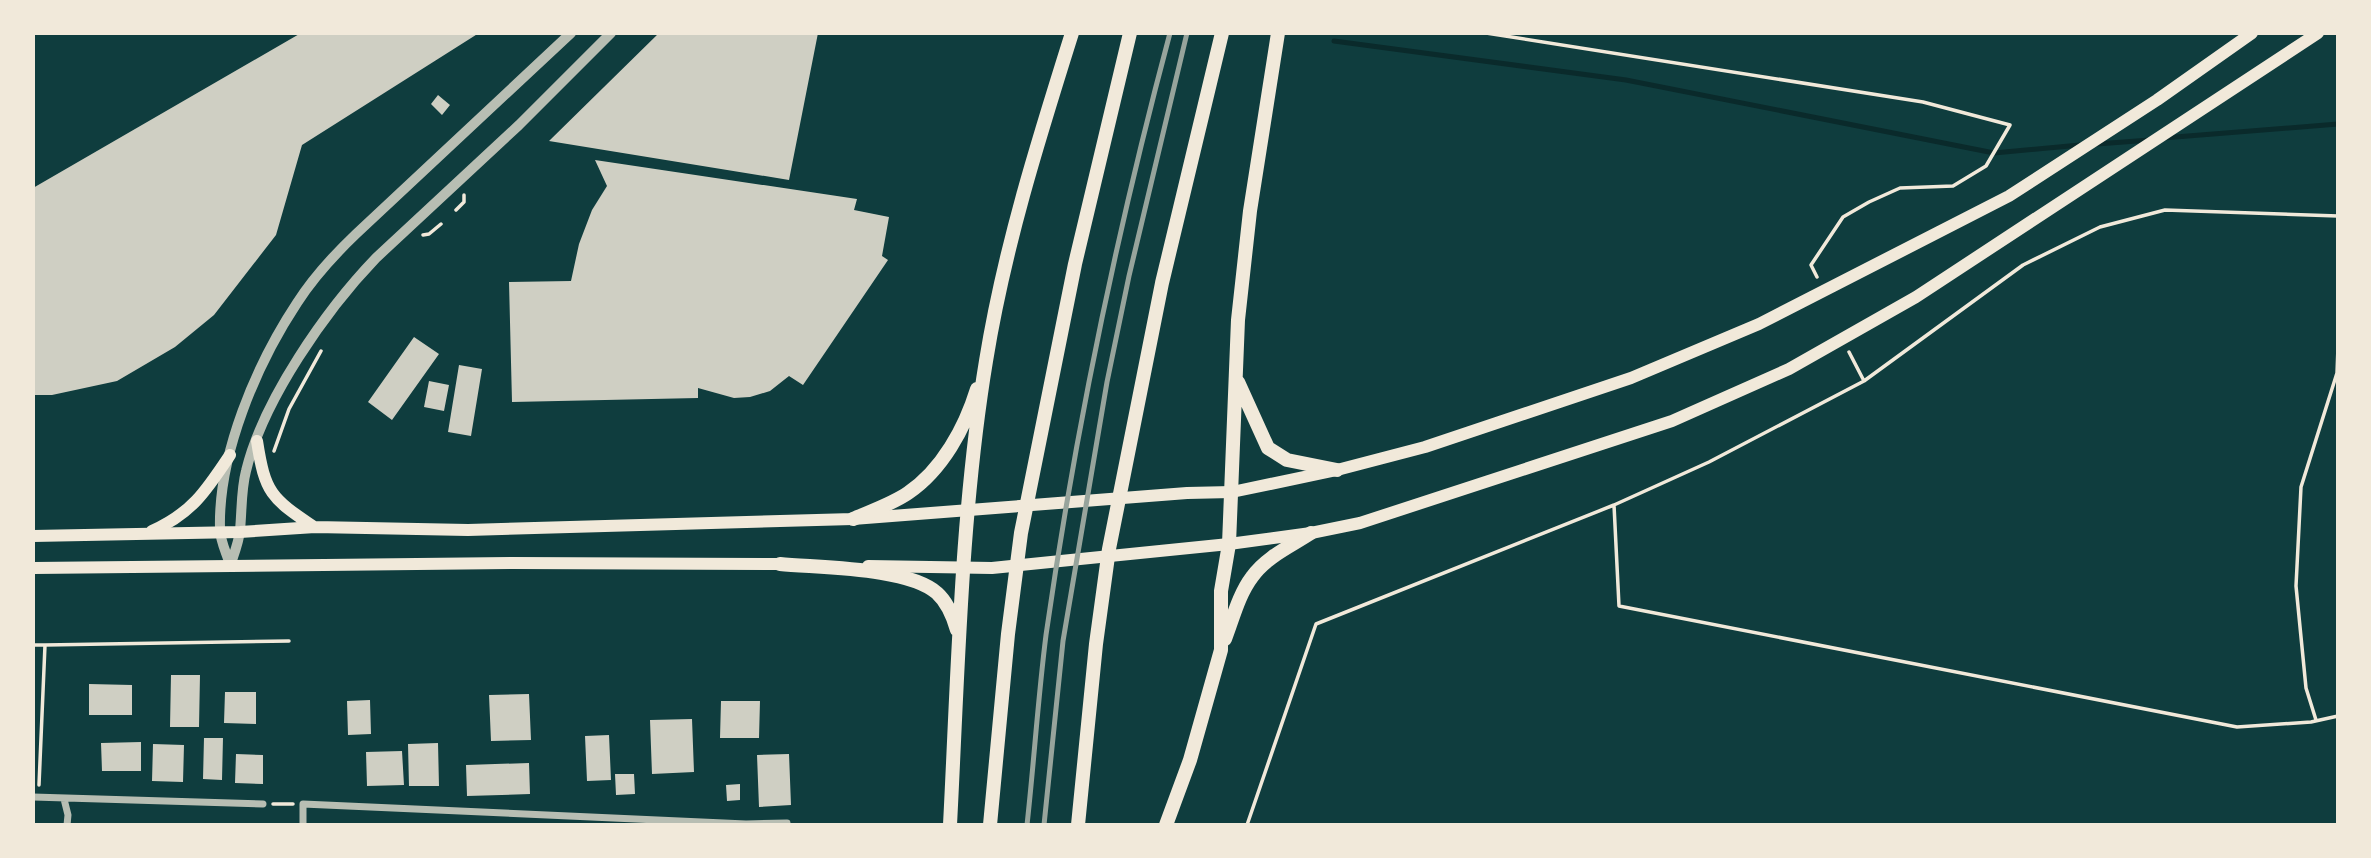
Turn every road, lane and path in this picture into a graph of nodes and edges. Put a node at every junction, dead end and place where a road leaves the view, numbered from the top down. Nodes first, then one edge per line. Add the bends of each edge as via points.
1 (571, 33) edge
2 (611, 33) edge
3 (1072, 33) edge
4 (1130, 33) edge
5 (1222, 33) edge
6 (1278, 33) edge
7 (1486, 33) edge
8 (2252, 33) edge
9 (2318, 33) edge
10 (2338, 216) edge
11 (441, 224) dead end
12 (416, 242) dead end
13 (1818, 280) dead end
14 (2338, 347) edge
15 (1848, 349) dead end
16 (322, 351) dead end
17 (986, 361) junction
18 (1236, 378) junction
19 (1864, 381) junction
20 (257, 441) junction
21 (274, 451) dead end
22 (230, 455) junction
23 (1337, 470) junction
24 (1232, 492) junction
25 (1614, 505) junction
26 (968, 509) junction
27 (853, 519) junction
28 (315, 527) junction
29 (219, 532) junction
30 (240, 532) junction
31 (1311, 533) junction
32 (145, 534) junction
33 (33, 536) edge
34 (1229, 544) junction
35 (780, 564) junction
36 (230, 566) junction
37 (33, 568) edge
38 (965, 568) junction
39 (960, 639) junction
40 (289, 641) dead end
41 (33, 645) edge
42 (45, 645) junction
43 (1220, 650) junction
44 (2338, 716) edge
45 (2316, 720) junction
46 (36, 797) edge
47 (64, 799) junction
48 (263, 804) joint
49 (303, 804) junction
50 (787, 823) edge
51 (746, 824) edge
52 (67, 825) edge
53 (303, 825) edge
54 (950, 825) edge
55 (990, 825) edge
56 (1079, 825) edge
57 (1166, 825) edge
58 (1247, 825) edge

1 - 22 street via 323,269 273,344
2 - 20 street via 359,275 306,346
3 - 17 highway via 1004,270
4 - 55 highway via 1075,264 1021,533
5 - 56 highway via 1162,284 1109,549
6 - 18 highway via 1250,211
7 - 13 path via 1923,102 2010,125 1986,166 1953,186 1900,188 1843,217 1811,265
8 - 23 highway via 2009,196 1759,324 1631,378 1425,447
9 - 31 highway via 1916,297 1789,369 1672,421 1360,523
10 - 19 path via 2165,210 2101,227 2023,265
11 - 12 path
14 - 45 path via 2337,373 2301,487 2296,586 2306,688
15 - 19 path
16 - 21 path via 289,409
17 - 26 highway
17 - 27 highway via 962,425 932,474 906,495
18 - 23 highway via 1268,448 1287,460
18 - 24 highway
19 - 25 path via 1709,462
20 - 28 highway via 262,475 272,494
20 - 30 street via 246,471
22 - 29 street
22 - 32 highway via 197,503
23 - 24 highway
24 - 26 highway
24 - 34 highway
25 - 45 path via 1619,606 2237,727
25 - 58 path via 1316,624
26 - 27 highway
26 - 38 highway
27 - 28 highway via 468,530
28 - 30 highway
29 - 30 highway
29 - 32 highway
29 - 36 street
30 - 36 street
31 - 34 highway
31 - 43 highway via 1269,559 1252,576
32 - 33 highway
34 - 38 highway
34 - 43 highway via 1221,592
35 - 36 highway
35 - 38 highway
35 - 39 highway via 893,574 919,581 937,593 951,611
36 - 37 highway
38 - 39 highway
39 - 54 highway
40 - 42 path
41 - 42 path
42 - 46 path
43 - 57 highway via 1190,760
44 - 45 path
46 - 47 street
47 - 48 street
47 - 52 street
48 - 49 path
49 - 51 street
49 - 53 street
50 - 51 street

